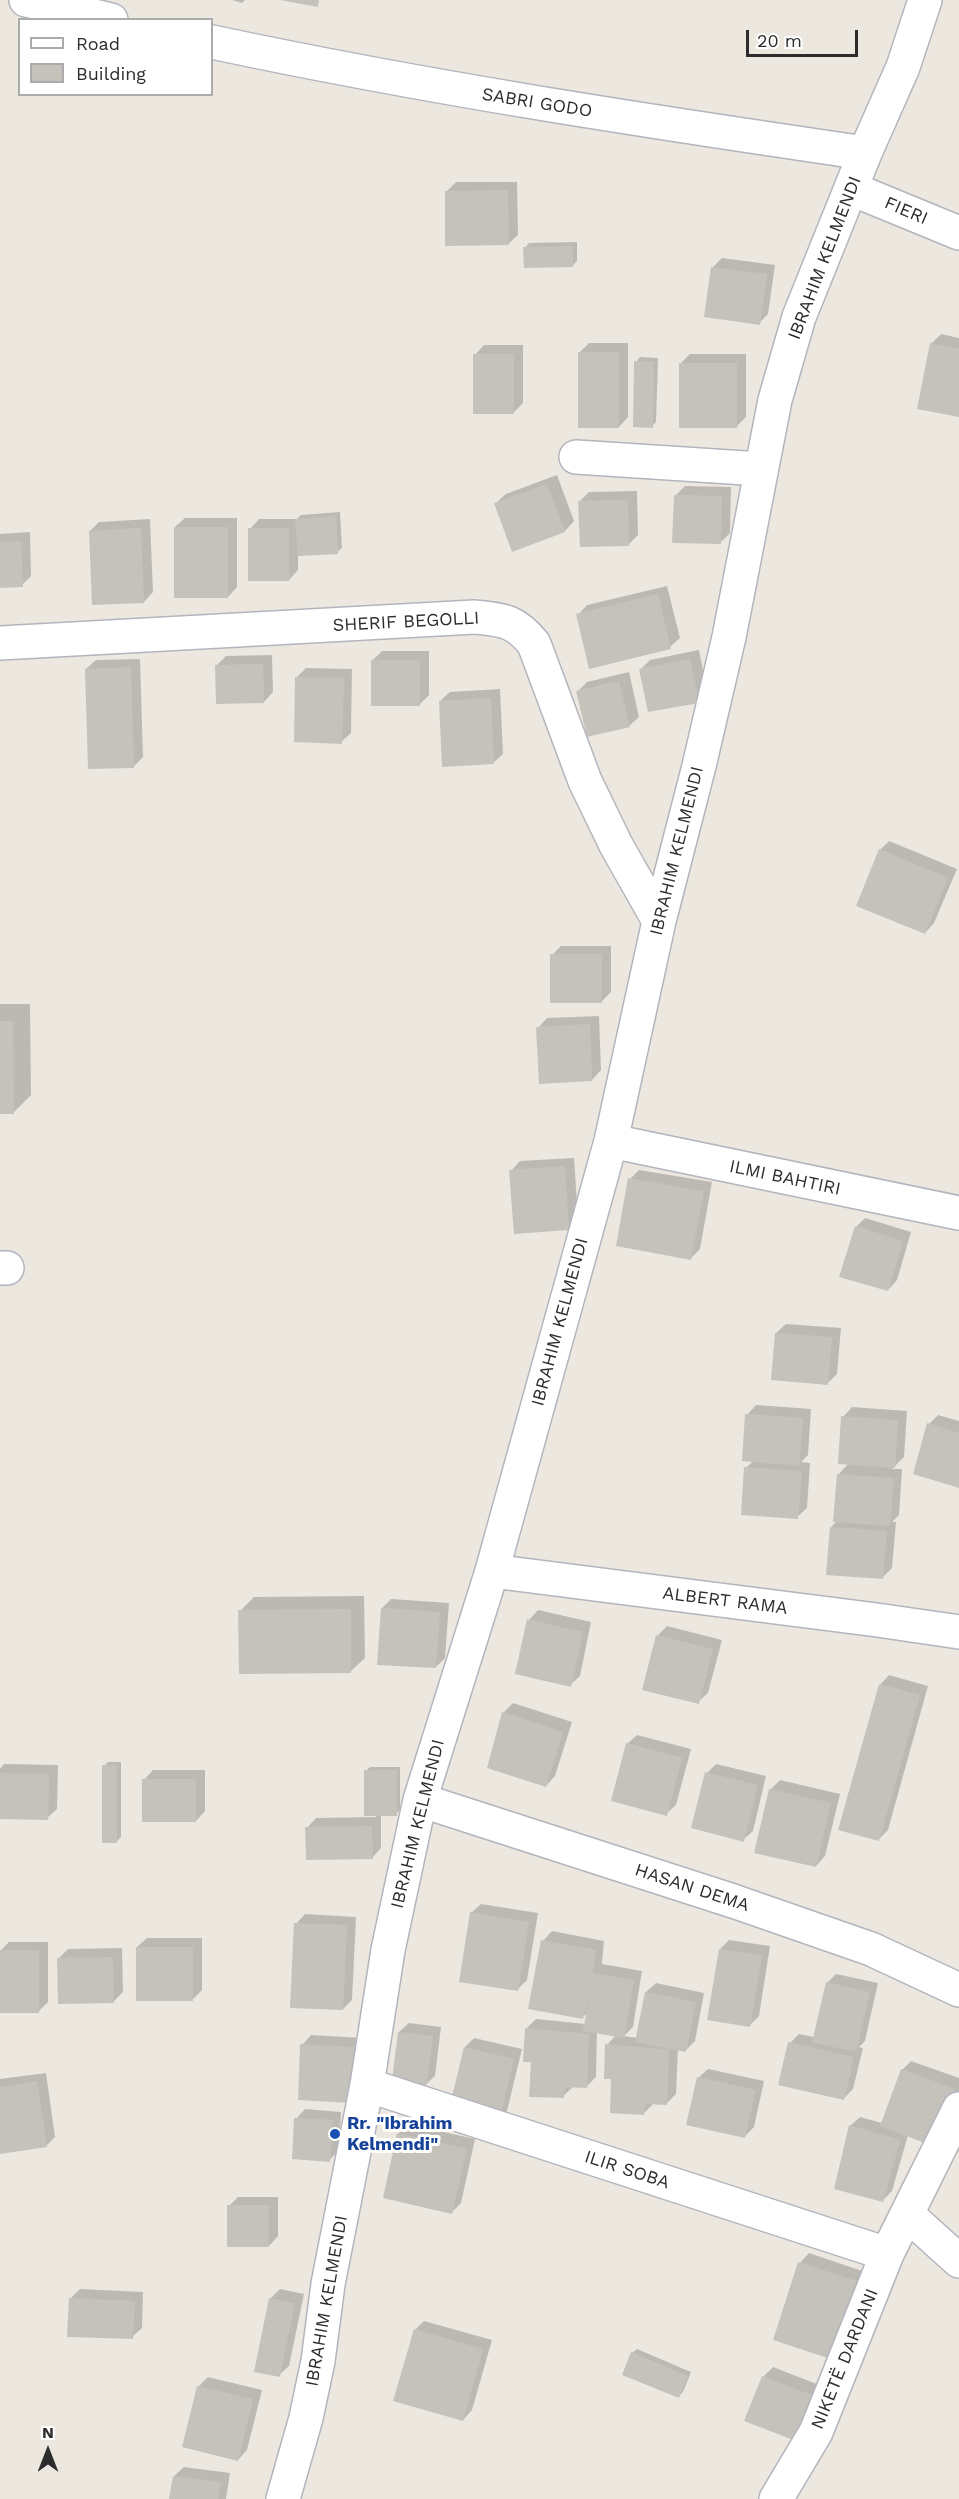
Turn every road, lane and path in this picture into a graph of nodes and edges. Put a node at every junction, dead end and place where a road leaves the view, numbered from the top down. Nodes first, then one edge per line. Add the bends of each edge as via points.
1 (26, 0) edge
2 (925, 0) edge
3 (102, 18) edge
4 (213, 42) edge
5 (865, 153) junction
6 (852, 189) junction
7 (959, 233) edge
8 (576, 457) dead end
9 (761, 469) junction
10 (0, 643) edge
11 (659, 921) junction
12 (611, 1141) junction
13 (959, 1213) edge
14 (492, 1571) junction
15 (959, 1632) edge
16 (420, 1800) junction
17 (959, 1990) edge
18 (367, 2085) junction
19 (959, 2109) edge
20 (908, 2216) junction
21 (887, 2254) junction
22 (959, 2261) edge
23 (282, 2499) edge
24 (776, 2499) edge

1 - 3 street
2 - 5 street, IBRAHIM KELMENDI via 903,67
4 - 5 street, SABRI GODO via 469,92
5 - 6 street, IBRAHIM KELMENDI
6 - 7 street, FIERI
6 - 9 street, IBRAHIM KELMENDI via 799,317 775,400
8 - 9 street
9 - 11 street, IBRAHIM KELMENDI via 726,648
10 - 11 street, SHERIF BEGOLLI via 474,617 510,622 534,644 585,781
11 - 12 street, IBRAHIM KELMENDI
12 - 13 street, ILMI BAHTIRI
12 - 14 street, IBRAHIM KELMENDI
14 - 15 street, ALBERT RAMA
14 - 16 street, IBRAHIM KELMENDI
16 - 17 street, HASAN DEMA via 871,1949
16 - 18 street, IBRAHIM KELMENDI via 388,1950
18 - 21 street, ILIR SOBA
18 - 23 street, IBRAHIM KELMENDI via 328,2284 318,2361
19 - 20 street, NIKETË DARDANI
20 - 21 street, NIKETË DARDANI
20 - 22 street
21 - 24 street, NIKETË DARDANI via 816,2432

